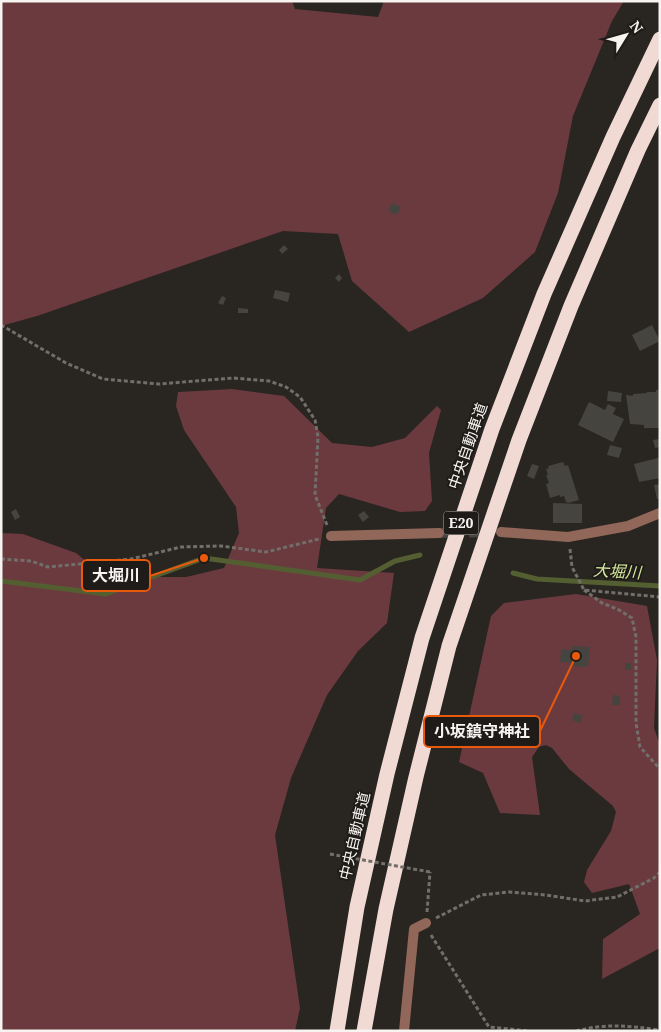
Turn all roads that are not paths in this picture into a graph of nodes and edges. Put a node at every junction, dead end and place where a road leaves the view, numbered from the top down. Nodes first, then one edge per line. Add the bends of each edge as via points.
1 (660, 39) edge
2 (660, 105) edge
3 (660, 513) edge
4 (502, 532) tunnel mouth
5 (439, 533) tunnel mouth
6 (331, 536) road end
7 (425, 923) road end
8 (337, 1031) edge
9 (364, 1031) edge
10 (404, 1031) edge

1 - 8 highway, 中央自動車道 / E20 via 544,294 492,429 422,638 357,907
2 - 9 highway, E20 via 571,306 519,440 449,646 386,909
3 - 4 street via 628,526 568,537
5 - 6 street
7 - 10 street via 414,929

